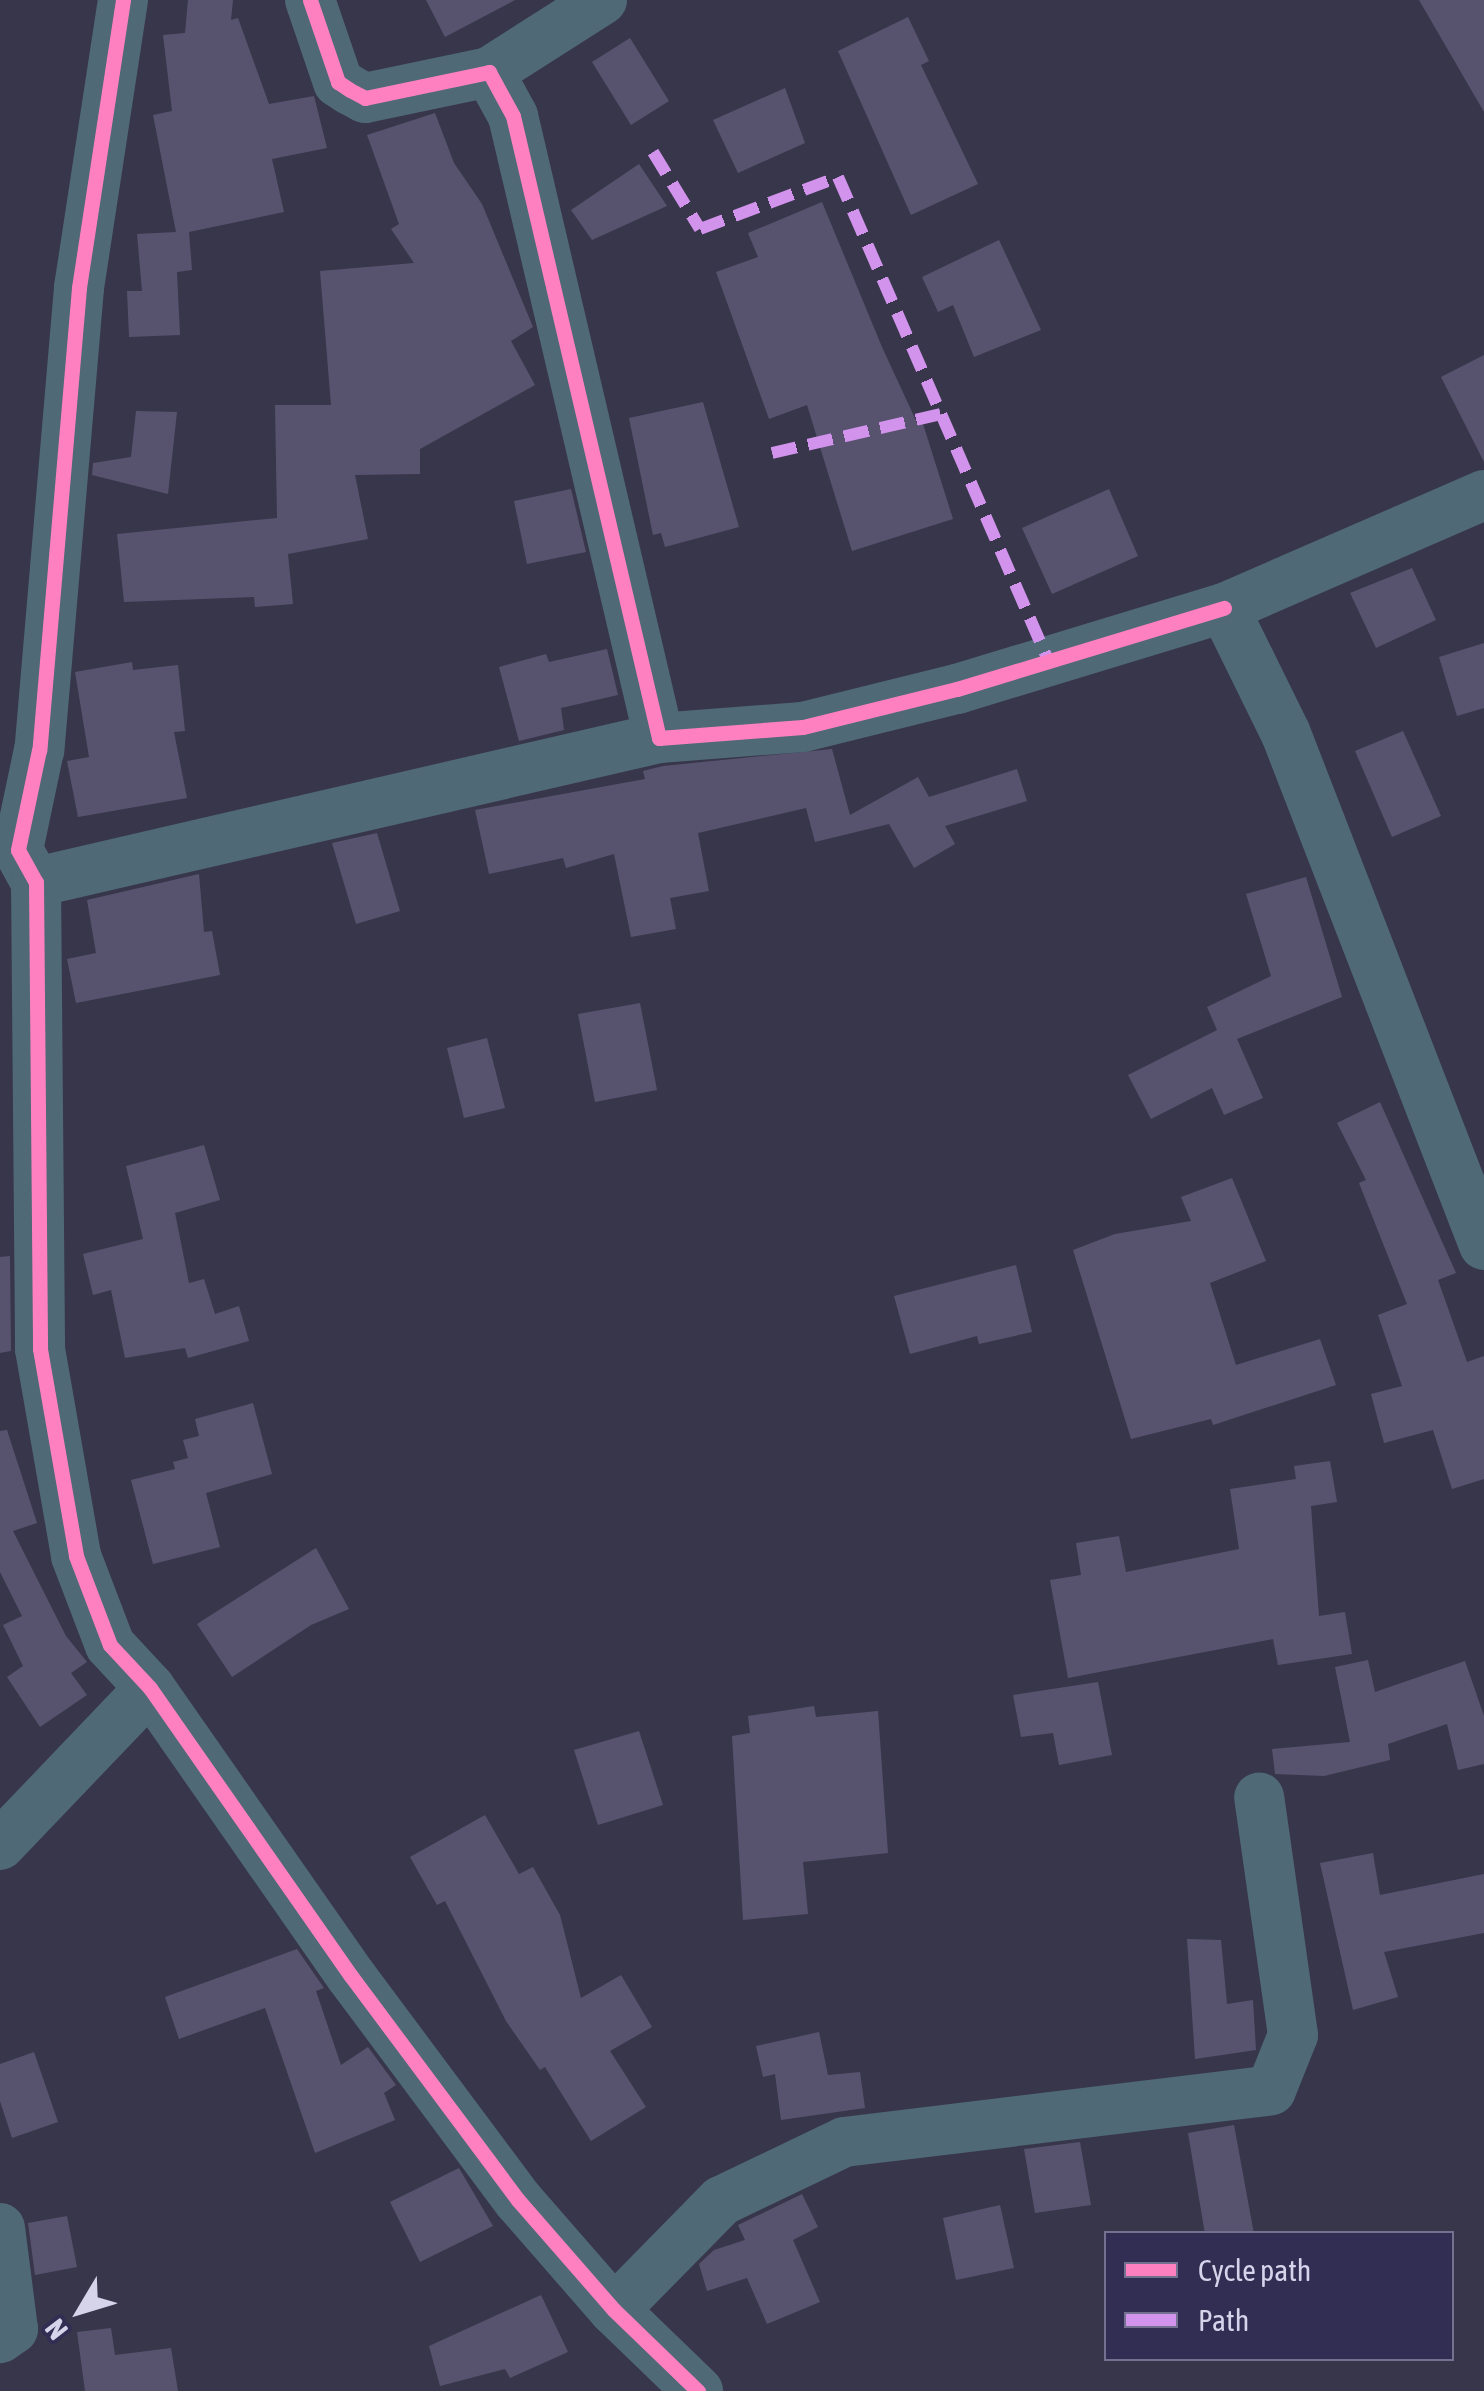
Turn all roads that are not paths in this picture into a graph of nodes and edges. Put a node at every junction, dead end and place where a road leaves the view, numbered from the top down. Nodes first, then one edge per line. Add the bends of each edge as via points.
1 (123, 0) edge
2 (310, 0) edge
3 (602, 0) edge
4 (490, 72) junction
5 (1484, 495) edge
6 (1224, 608) junction
7 (658, 738) junction
8 (18, 860) edge
9 (18, 1153) edge
10 (1484, 1245) edge
11 (150, 1688) junction
12 (1259, 1798) dead end
13 (0, 1844) edge
14 (0, 2228) edge
15 (614, 2310) junction
16 (0, 2338) edge
17 (698, 2391) edge

1 - 8 street via 79,288 38,750
2 - 4 street via 338,82 365,98
3 - 4 street
4 - 7 street via 513,116
5 - 6 street
6 - 7 street via 957,690 803,727
6 - 10 street via 1286,734
7 - 8 street
8 - 9 street
9 - 11 street via 40,1349 76,1556 110,1645
11 - 13 street
11 - 15 street via 518,2200
12 - 15 street via 1293,2036 1270,2090 844,2142 720,2201
14 - 16 street via 13,2330
15 - 17 street

